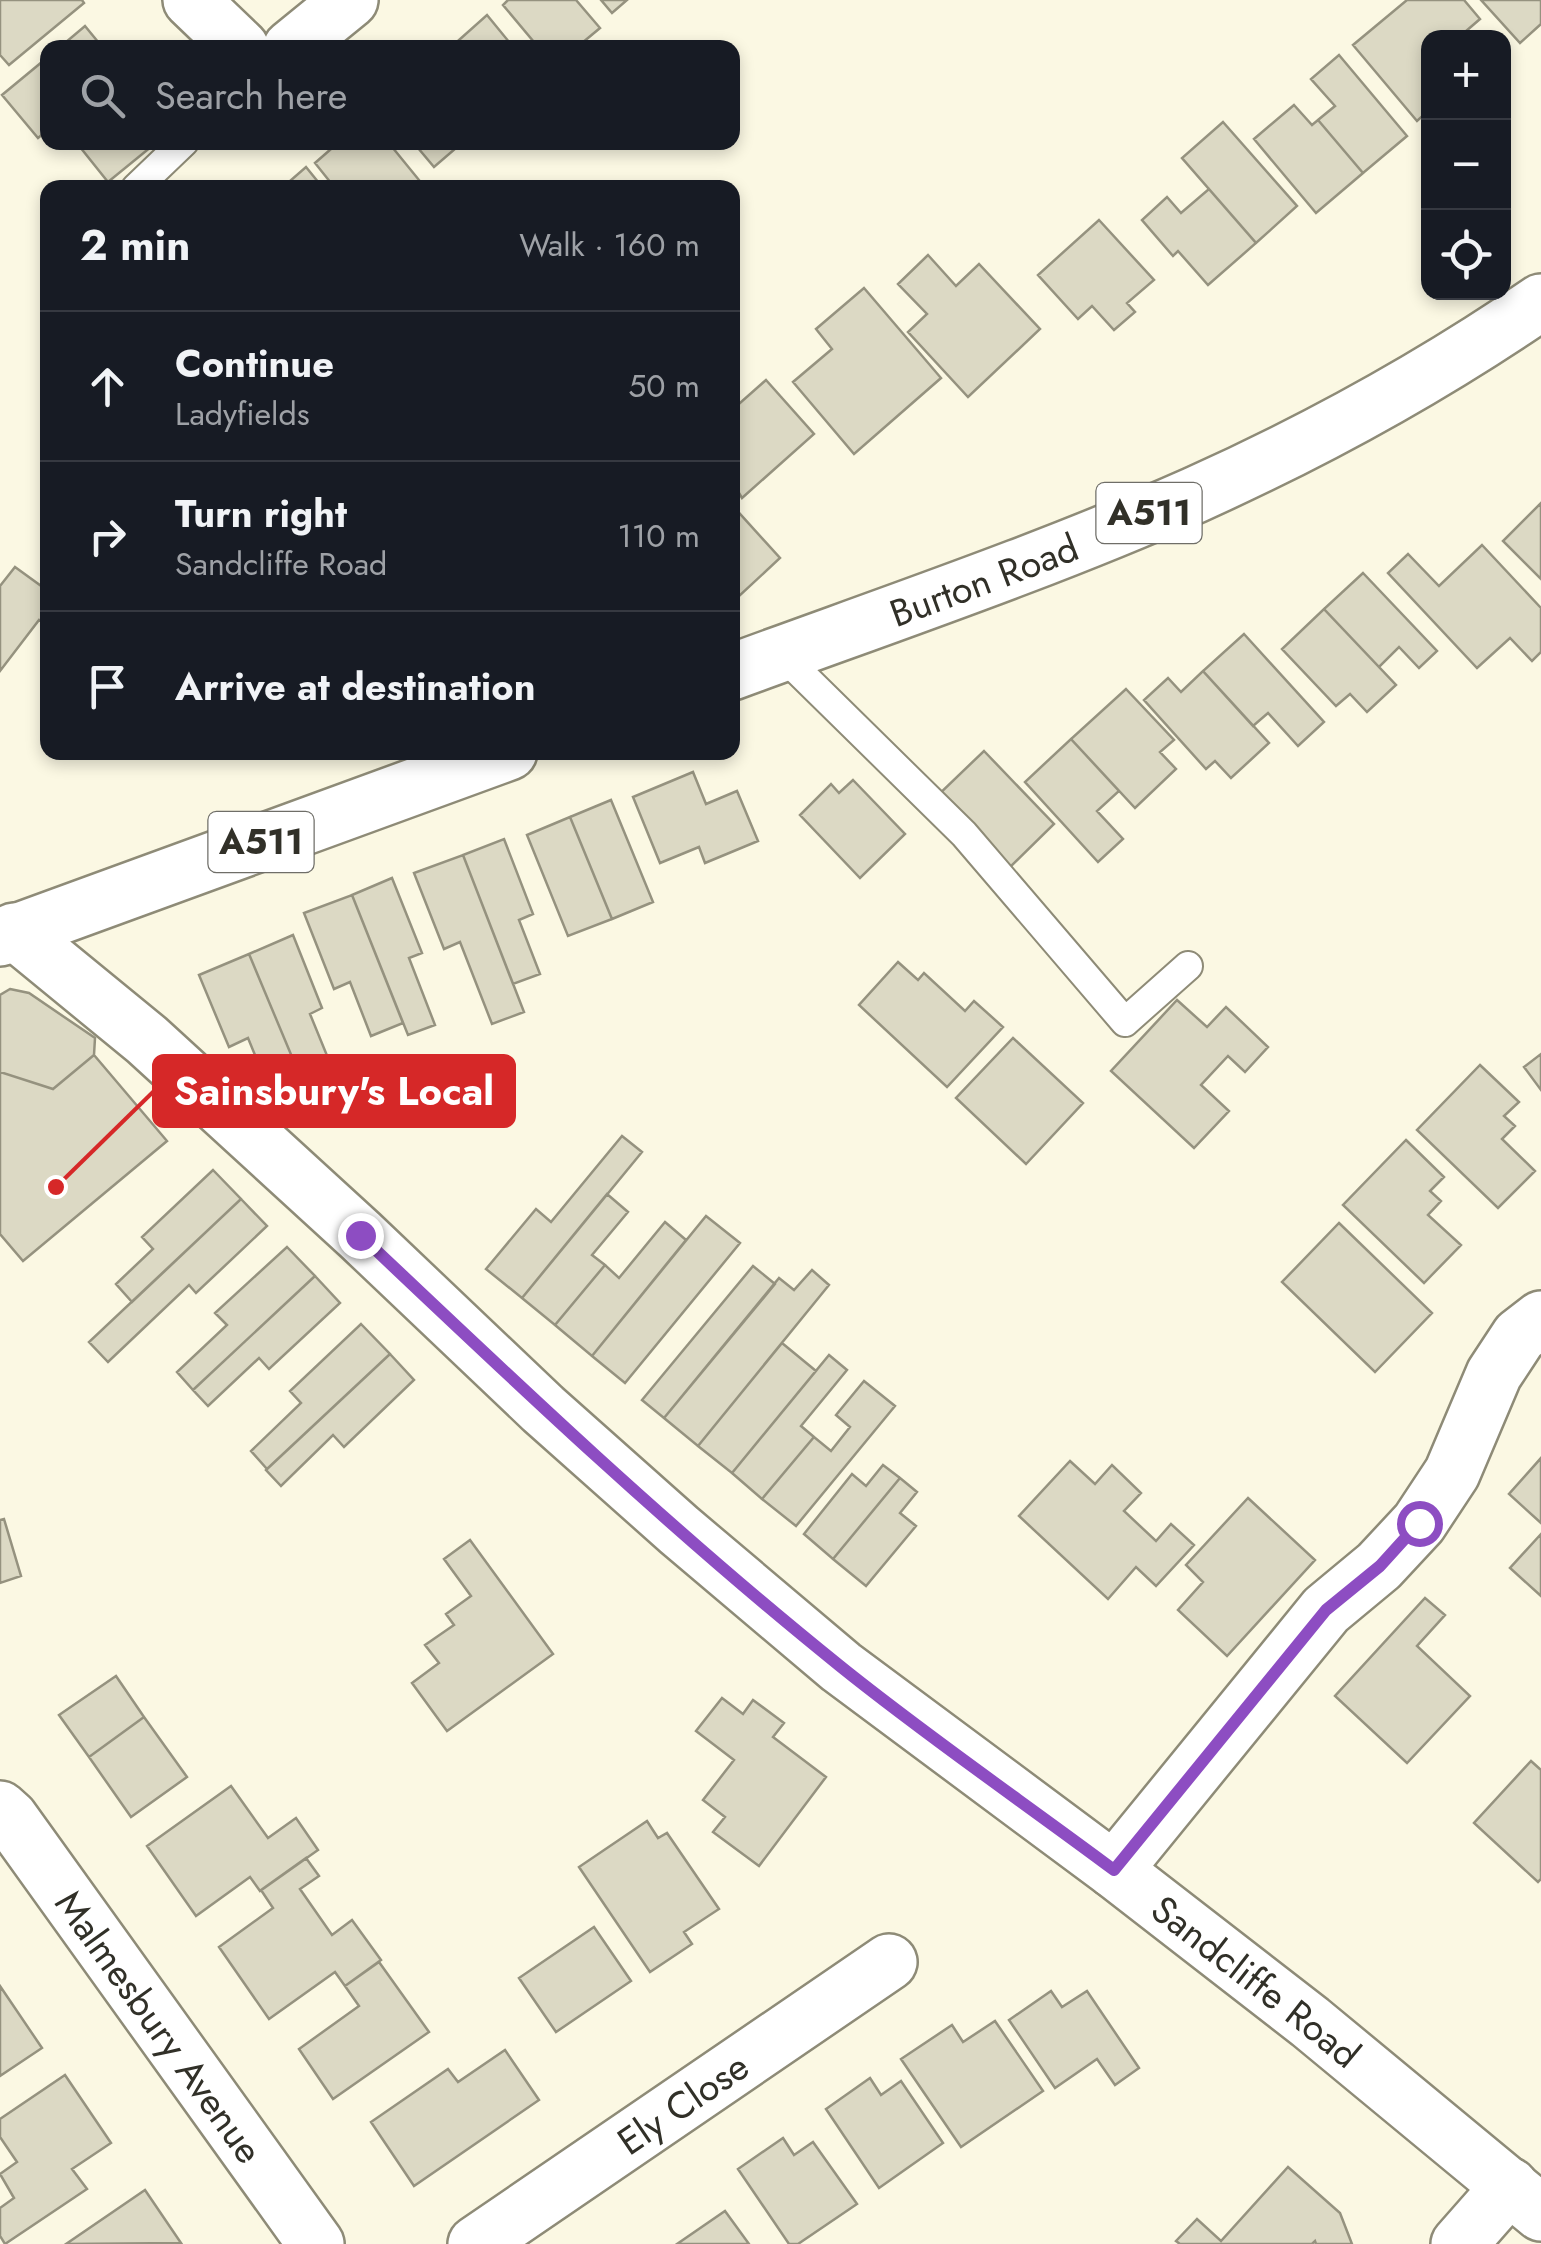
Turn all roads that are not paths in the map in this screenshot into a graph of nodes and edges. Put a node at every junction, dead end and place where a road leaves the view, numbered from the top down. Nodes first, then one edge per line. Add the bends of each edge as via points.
1 (192, 0) edge
2 (350, 0) edge
3 (233, 40) edge
4 (301, 40) edge
5 (176, 150) edge
6 (144, 180) edge
7 (1541, 302) edge
8 (757, 663) edge
9 (487, 760) edge
10 (7, 935) edge
11 (1188, 966) dead end
12 (1541, 1319) edge
13 (0, 1809) edge
14 (1114, 1870) junction
15 (889, 1962) dead end
16 (1526, 2199) edge
17 (316, 2244) edge
18 (476, 2244) edge
19 (1459, 2244) edge

1 - 3 main road
2 - 4 main road
5 - 6 lane
7 - 8 main road, Burton Road / A511 via 1460,355 1196,494
8 - 11 lane via 964,834 1126,1022
9 - 10 main road, A511
10 - 14 main road, Sandcliffe Road via 147,1040 543,1409 841,1667
12 - 14 main road via 1519,1336 1494,1374 1452,1474 1419,1523 1326,1610
13 - 17 main road, Malmesbury Avenue
14 - 16 main road, Sandcliffe Road
15 - 18 main road, Ely Close
16 - 19 main road

